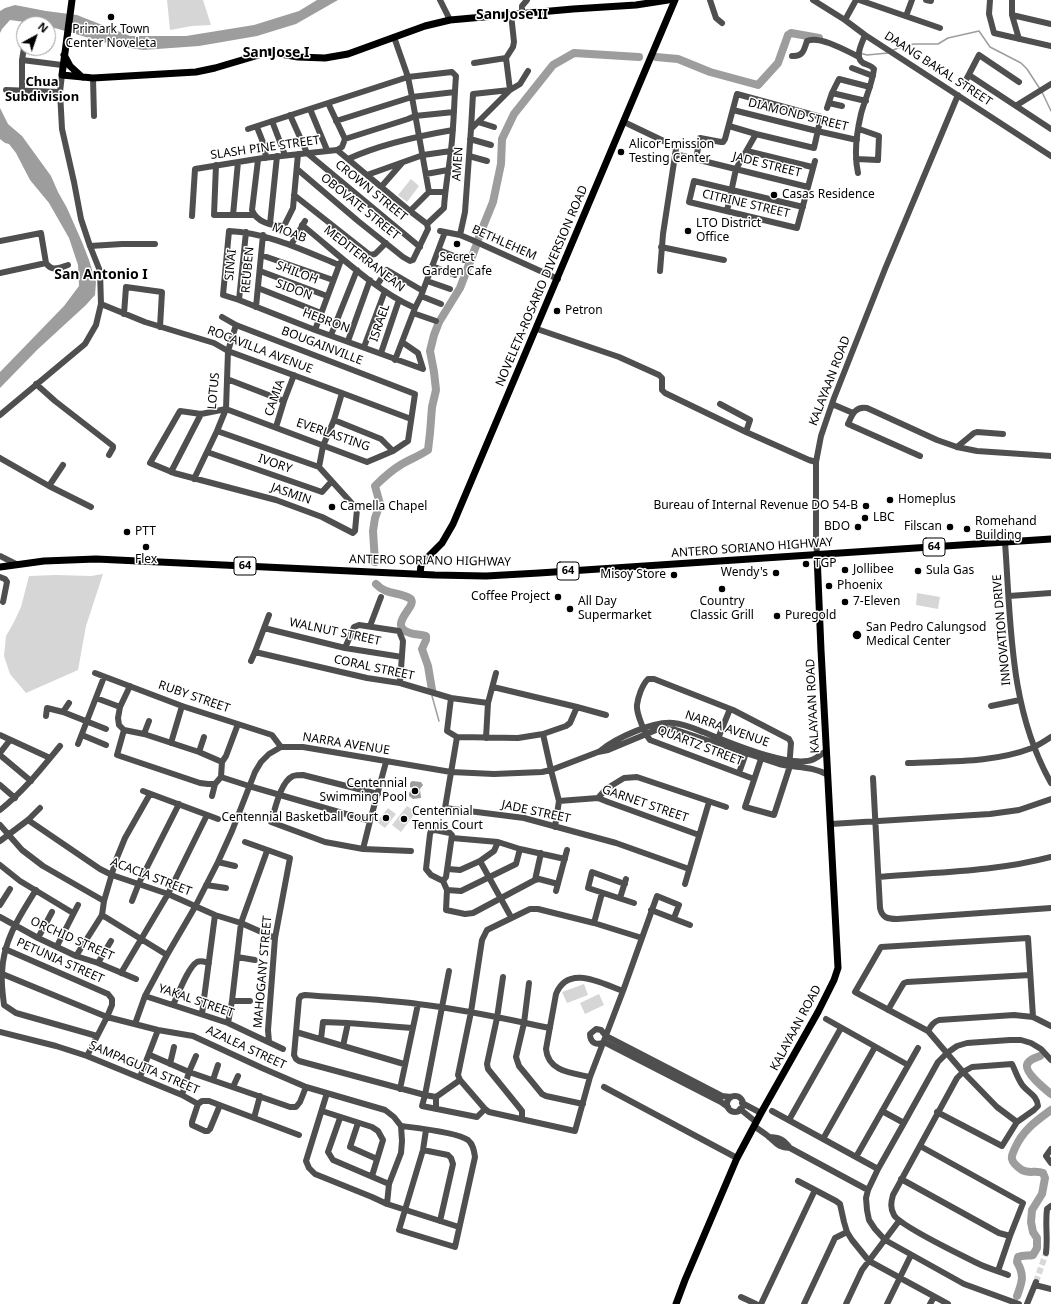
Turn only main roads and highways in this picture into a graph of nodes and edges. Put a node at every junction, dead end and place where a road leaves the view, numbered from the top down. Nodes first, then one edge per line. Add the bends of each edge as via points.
1 (72, 0) edge
2 (668, 0) edge
3 (676, 0) edge
4 (64, 55) junction
5 (83, 78) junction
6 (1051, 539) edge
7 (817, 554) junction
8 (0, 567) edge
9 (420, 574) junction
10 (676, 1304) edge

1 - 4 main road
2 - 5 main road via 636,5 450,20 425,26 348,54 326,58 269,52 196,72
3 - 9 main road, NOVELETA-ROSARIO DIVERSION ROAD via 453,524 442,543 421,565
4 - 5 main road via 70,66
4 - 5 main road via 62,75
6 - 7 main road, ANTERO SORIANO HIGHWAY / 64
7 - 9 main road, ANTERO SORIANO HIGHWAY / 64 via 516,574
7 - 10 main road, KALAYAAN ROAD via 838,968 818,1012 738,1158
8 - 9 main road, ANTERO SORIANO HIGHWAY / 64 via 44,561 96,559

